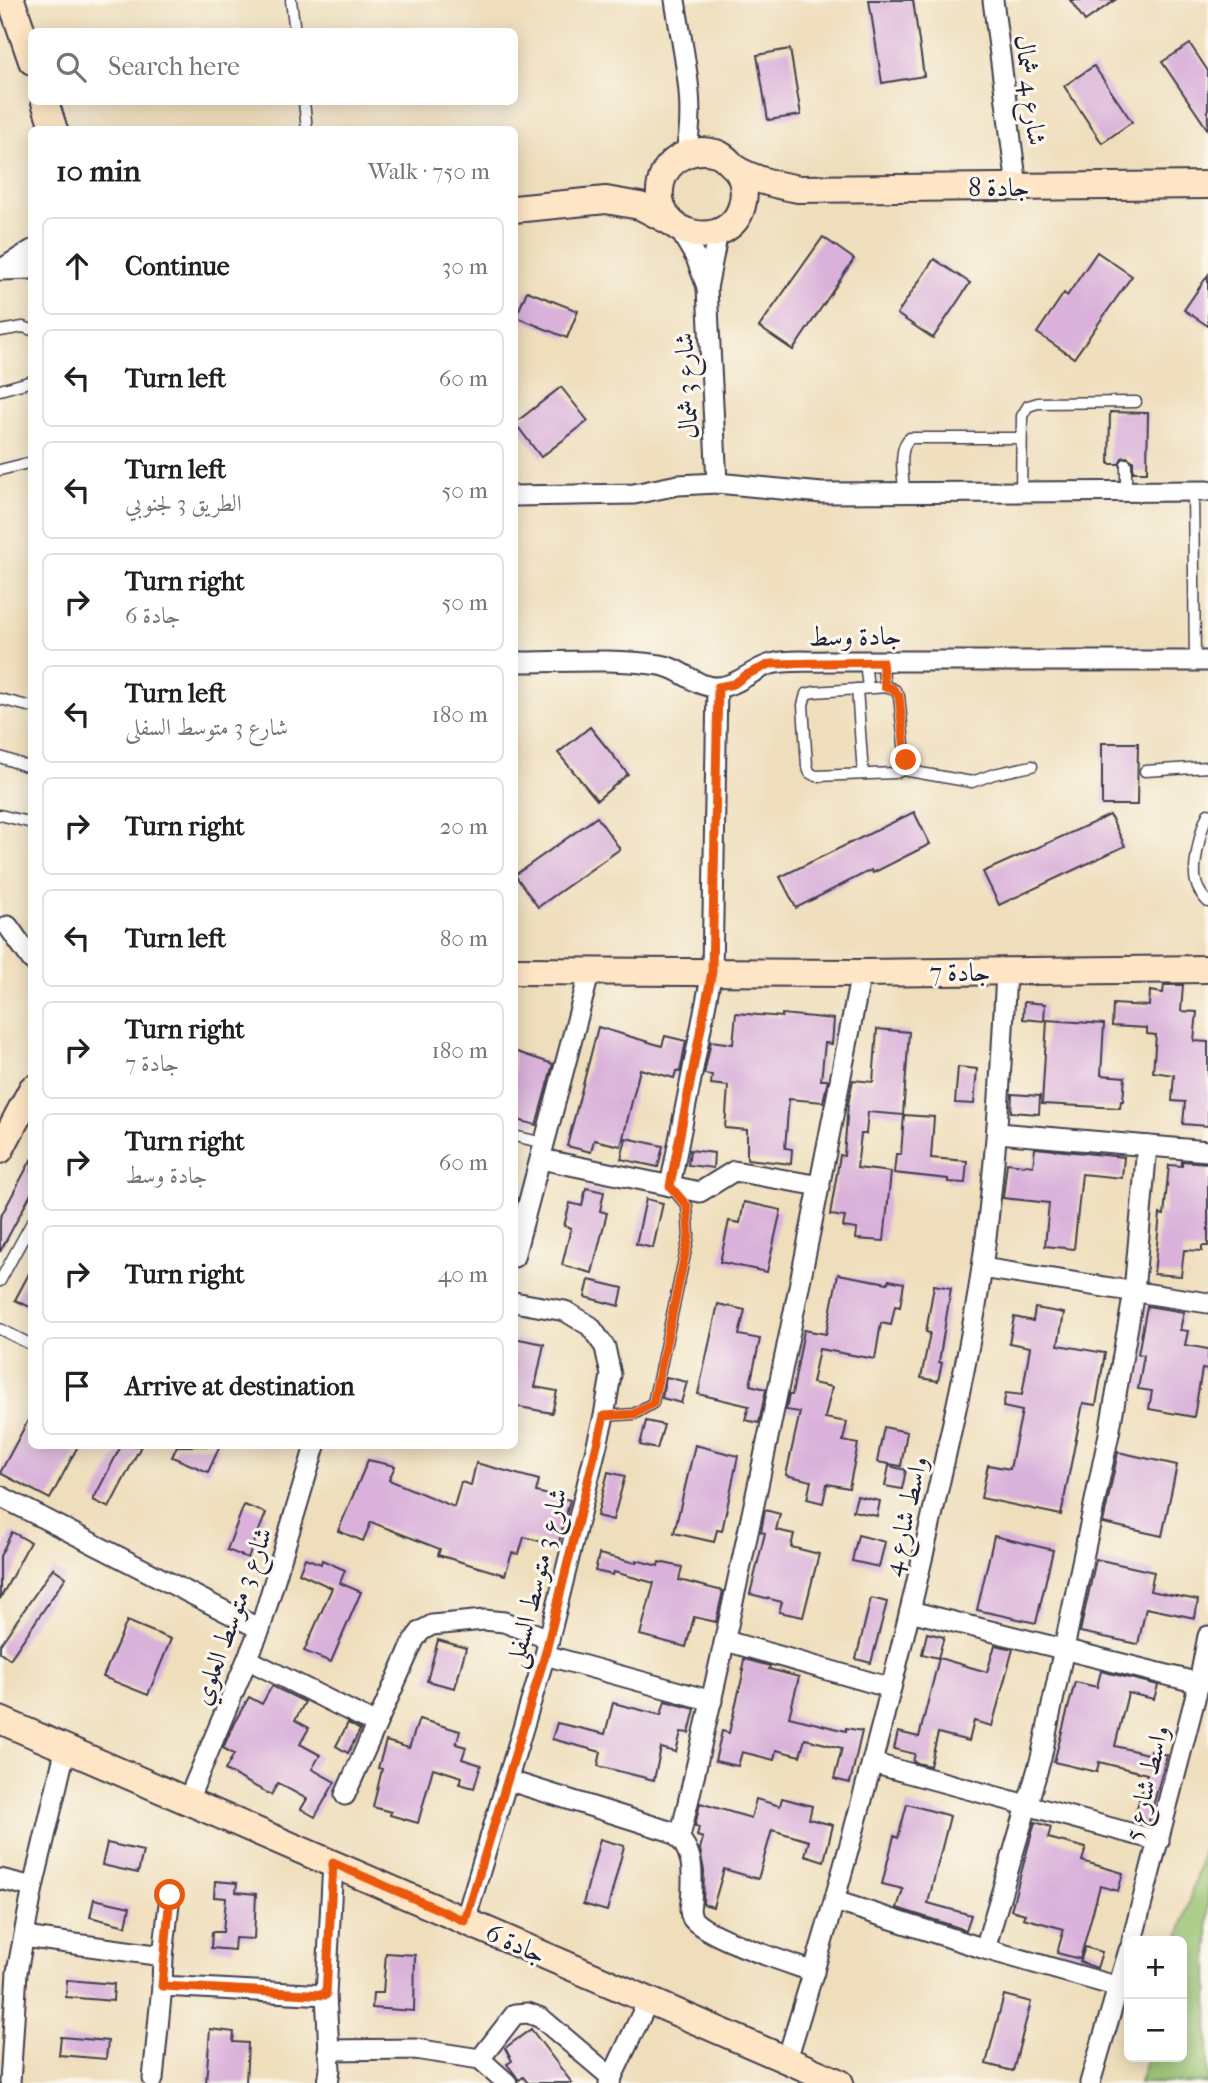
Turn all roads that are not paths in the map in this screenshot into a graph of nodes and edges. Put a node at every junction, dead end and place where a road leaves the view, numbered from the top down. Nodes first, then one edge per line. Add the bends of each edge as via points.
1 (291, 0) edge
2 (675, 0) edge
3 (993, 0) edge
4 (8, 3) edge
5 (294, 28) edge
6 (28, 51) edge
7 (46, 105) edge
8 (304, 105) edge
9 (690, 107) junction
10 (53, 126) edge
11 (307, 126) edge
12 (717, 153) junction
13 (677, 160) junction
14 (737, 170) junction
15 (1206, 186) edge
16 (1017, 187) junction
17 (798, 189) junction
18 (606, 200) junction
19 (518, 209) edge
20 (675, 226) junction
21 (726, 227) junction
22 (28, 252) edge
23 (28, 269) edge
24 (0, 270) edge
25 (707, 288) junction
26 (28, 329) edge
27 (0, 331) edge
28 (28, 382) edge
29 (0, 390) edge
30 (1129, 405) dead end
31 (1021, 438) junction
32 (28, 463) edge
33 (1126, 464) dead end
34 (0, 470) edge
35 (717, 482) junction
36 (1126, 491) junction
37 (1200, 491) edge
38 (1021, 492) junction
39 (904, 493) junction
40 (518, 496) edge
41 (874, 661) junction
42 (518, 662) edge
43 (1202, 662) edge
44 (718, 687) junction
45 (885, 687) junction
46 (863, 689) junction
47 (0, 699) edge
48 (28, 706) edge
49 (0, 757) edge
50 (1032, 766) dead end
51 (28, 767) edge
52 (1208, 767) edge
53 (903, 770) junction
54 (1145, 771) dead end
55 (863, 774) junction
56 (1208, 814) edge
57 (0, 816) edge
58 (28, 822) edge
59 (1208, 902) edge
60 (4, 925) edge
61 (28, 933) edge
62 (28, 955) edge
63 (1208, 969) edge
64 (518, 971) edge
65 (590, 971) junction
66 (712, 972) junction
67 (1006, 972) junction
68 (861, 973) junction
69 (28, 1097) edge
70 (998, 1133) junction
71 (518, 1138) edge
72 (1147, 1146) junction
73 (0, 1150) edge
74 (543, 1151) junction
75 (1208, 1151) edge
76 (820, 1185) junction
77 (670, 1186) junction
78 (28, 1229) edge
79 (518, 1242) edge
80 (982, 1268) junction
81 (0, 1281) edge
82 (1134, 1292) junction
83 (518, 1303) edge
84 (1208, 1303) edge
85 (0, 1329) edge
86 (28, 1343) edge
87 (604, 1416) junction
88 (315, 1449) edge
89 (0, 1496) edge
90 (911, 1611) junction
91 (260, 1629) junction
92 (1208, 1636) edge
93 (726, 1641) junction
94 (547, 1647) junction
95 (1065, 1649) junction
96 (249, 1660) junction
97 (1199, 1683) junction
98 (891, 1688) junction
99 (712, 1701) junction
100 (0, 1720) edge
101 (376, 1724) junction
102 (66, 1747) junction
103 (872, 1763) junction
104 (507, 1780) junction
105 (345, 1795) dead end
106 (188, 1800) junction
107 (1027, 1806) junction
108 (680, 1837) junction
109 (1159, 1841) junction
110 (333, 1863) junction
111 (0, 1879) edge
112 (33, 1887) junction
113 (170, 1895) dead end
114 (835, 1901) junction
115 (465, 1921) junction
116 (1133, 1936) edge
117 (24, 1937) junction
118 (985, 1949) junction
119 (163, 1956) junction
120 (1124, 1968) edge
121 (814, 1972) junction
122 (162, 1986) junction
123 (1119, 1987) junction
124 (326, 1995) junction
125 (648, 2001) junction
126 (480, 2059) junction
127 (787, 2059) junction
128 (329, 2067) edge
129 (153, 2079) dead end
130 (610, 2080) edge
131 (10, 2083) edge
132 (346, 2083) edge
133 (507, 2083) edge
134 (840, 2083) edge
135 (1090, 2083) edge

1 - 5 lane
2 - 9 street
3 - 16 street, شارع 4 شمال
4 - 6 main road
7 - 10 main road
8 - 11 lane
9 - 12 street
9 - 13 street via 690,136
12 - 13 main road via 699,150
12 - 14 main road
13 - 18 main road via 640,187
13 - 20 main road via 661,180 659,196
14 - 17 main road, جادة 8 via 766,183
14 - 21 main road via 745,191 742,209
15 - 16 main road, جادة 8
16 - 17 main road, جادة 8
17 - 21 main road, جادة 8
18 - 19 main road
18 - 20 main road via 640,206
20 - 21 main road via 704,235
20 - 25 street, شارع 3 شمال via 696,258
21 - 25 street, شارع 3 شمال
22 - 24 street
23 - 24 street
25 - 35 street, شارع 3 شمال
26 - 27 lane
28 - 29 lane
30 - 31 lane via 1033,404 1022,416
31 - 38 lane
31 - 39 lane via 910,438 903,448
32 - 34 lane
33 - 36 lane
35 - 39 street via 822,493
35 - 40 street via 635,494
36 - 37 street
36 - 38 street
37 - 43 lane
38 - 39 street
41 - 43 street, جادة وسط
41 - 44 street, جادة وسط via 770,664 734,684
41 - 45 lane
41 - 46 lane
42 - 44 street via 663,665 702,685
44 - 66 street
45 - 46 lane
45 - 53 lane via 899,696 906,760
46 - 55 lane
46 - 55 lane via 810,692 804,697 810,773
47 - 48 lane
49 - 51 lane
50 - 53 lane via 972,782
52 - 54 lane
53 - 55 lane
56 - 59 lane via 1195,878
57 - 58 lane
60 - 61 street
60 - 62 street
63 - 67 main road, جادة 7
64 - 65 main road, جادة 7
65 - 66 main road, جادة 7
65 - 74 street
66 - 68 main road, جادة 7
66 - 77 street
67 - 68 main road, جادة 7
67 - 70 street, واسط شارع 4
68 - 76 street
69 - 73 main road
70 - 72 street
70 - 80 street, واسط شارع 4
71 - 74 lane
72 - 75 street
72 - 82 street
74 - 77 street
74 - 79 street
76 - 77 street via 734,1171 701,1192
76 - 93 street
77 - 87 lane via 687,1206 689,1236 653,1403 634,1414
78 - 81 lane
80 - 82 street
80 - 90 street, واسط شارع 4
82 - 84 street
82 - 95 street
83 - 87 street, شارع 3 متوسط السفلى via 565,1311 590,1326 604,1347 611,1375
85 - 86 lane
87 - 94 street, شارع 3 متوسط السفلى
88 - 91 street, شارع 3 متوسط العلوي
89 - 91 street
90 - 95 street
90 - 98 street, واسط شارع 4
91 - 96 street, شارع 3 متوسط العلوي
92 - 97 street, واسط شارع 5
93 - 98 street
93 - 99 street
94 - 99 street
94 - 101 street via 497,1620 426,1627 414,1640
94 - 104 street, شارع 3 متوسط السفلى
95 - 97 street
95 - 107 street
96 - 101 street
96 - 106 street, شارع 3 متوسط العلوي
97 - 109 street, واسط شارع 5
98 - 103 street, واسط شارع 4
99 - 108 street
100 - 102 main road, جادة 6
101 - 105 street
102 - 106 main road, جادة 6
102 - 112 street
103 - 107 street
103 - 114 street, واسط شارع 4
104 - 108 street
104 - 115 street, شارع 3 متوسط السفلى
106 - 110 main road, جادة 6
107 - 109 street
107 - 118 street
108 - 121 street via 693,1871 690,1913 694,1920 728,1940
109 - 116 street, واسط شارع 5
110 - 115 main road, جادة 6
110 - 124 street
111 - 112 street
112 - 117 street
113 - 119 street
114 - 118 street
114 - 121 street, واسط شارع 4
115 - 125 main road, جادة 6
117 - 119 street
117 - 131 street
118 - 123 street
119 - 122 street
120 - 123 street
121 - 127 street, واسط شارع 4
122 - 124 street
122 - 129 street
123 - 135 street
124 - 128 street
125 - 127 main road, جادة 6
125 - 130 street
126 - 128 street via 415,2049
126 - 130 street via 515,2014 528,2013 541,2018
126 - 133 street
127 - 134 main road, جادة 6
128 - 132 street

